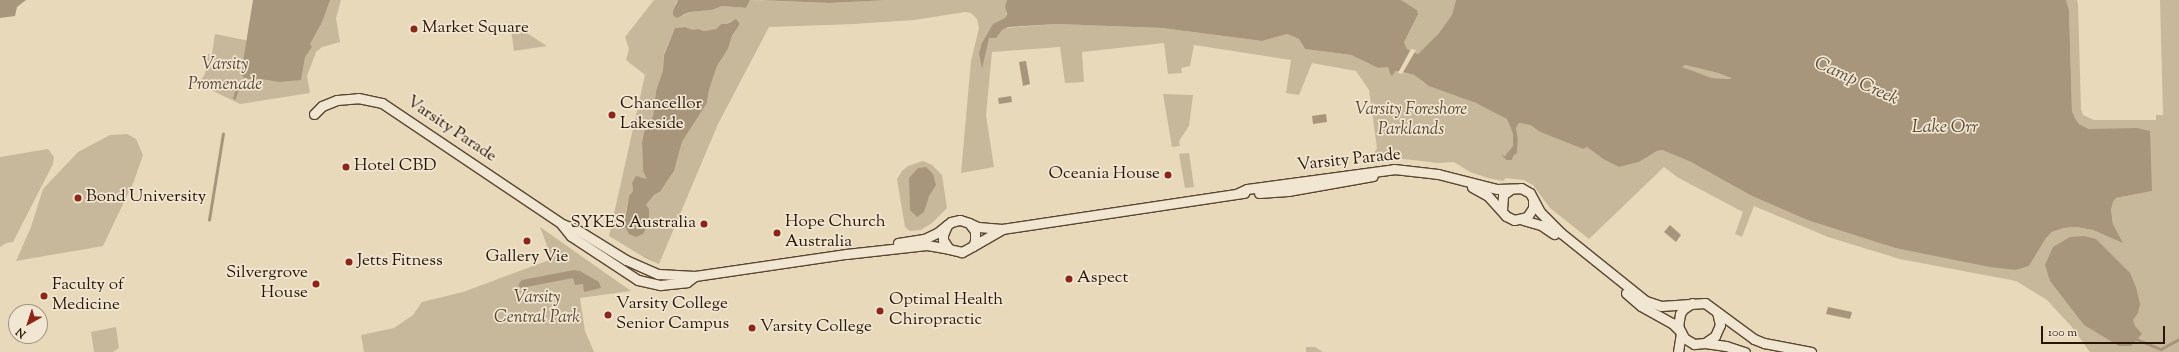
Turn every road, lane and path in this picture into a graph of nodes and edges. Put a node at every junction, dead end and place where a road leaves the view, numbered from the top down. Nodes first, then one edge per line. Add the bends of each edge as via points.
1 (314, 114) dead end
2 (1510, 189) junction
3 (1238, 193) junction
4 (1532, 198) junction
5 (1502, 210) junction
6 (1522, 220) junction
7 (969, 223) junction
8 (947, 225) junction
9 (1002, 229) junction
10 (973, 246) junction
11 (949, 249) junction
12 (846, 254) junction
13 (1693, 303) junction
14 (1717, 312) junction
15 (1680, 332) junction
16 (1702, 344) junction
17 (1678, 352) edge
18 (1694, 352) edge
19 (1745, 352) edge
20 (1812, 352) edge

1 - 12 street, Varsity Parade via 322,106 337,100 358,98 382,104 562,224 576,229 615,254 650,272 695,276
2 - 3 street, Varsity Parade via 1491,188 1438,174 1394,169 1247,189
2 - 4 street, Varsity Parade via 1526,190
2 - 5 street via 1503,195
3 - 5 street, Varsity Parade via 1288,191 1381,175 1416,175 1464,184 1488,196
3 - 9 street, Varsity Parade
4 - 6 street via 1531,213
4 - 13 street, Varsity Parade via 1543,216 1561,233 1646,301 1661,306
5 - 6 street, Varsity Parade via 1510,219
6 - 15 street, Varsity Parade via 1546,227 1634,301 1664,317
7 - 8 street via 955,220
7 - 9 street, Varsity Parade via 978,227
7 - 10 street via 975,231
8 - 11 street via 943,235
8 - 12 street, Varsity Parade via 924,239 886,244
9 - 10 street, Varsity Parade
10 - 11 street via 962,252
11 - 12 street, Varsity Parade via 927,246
13 - 14 street, Varsity Parade via 1705,303
13 - 15 street via 1680,314
14 - 16 street via 1720,325 1718,331 1711,340
14 - 20 street, Varsity Parade via 1764,343
15 - 16 street, Varsity Parade via 1689,341
15 - 17 street
16 - 18 street
16 - 19 street, Varsity Parade via 1726,346

